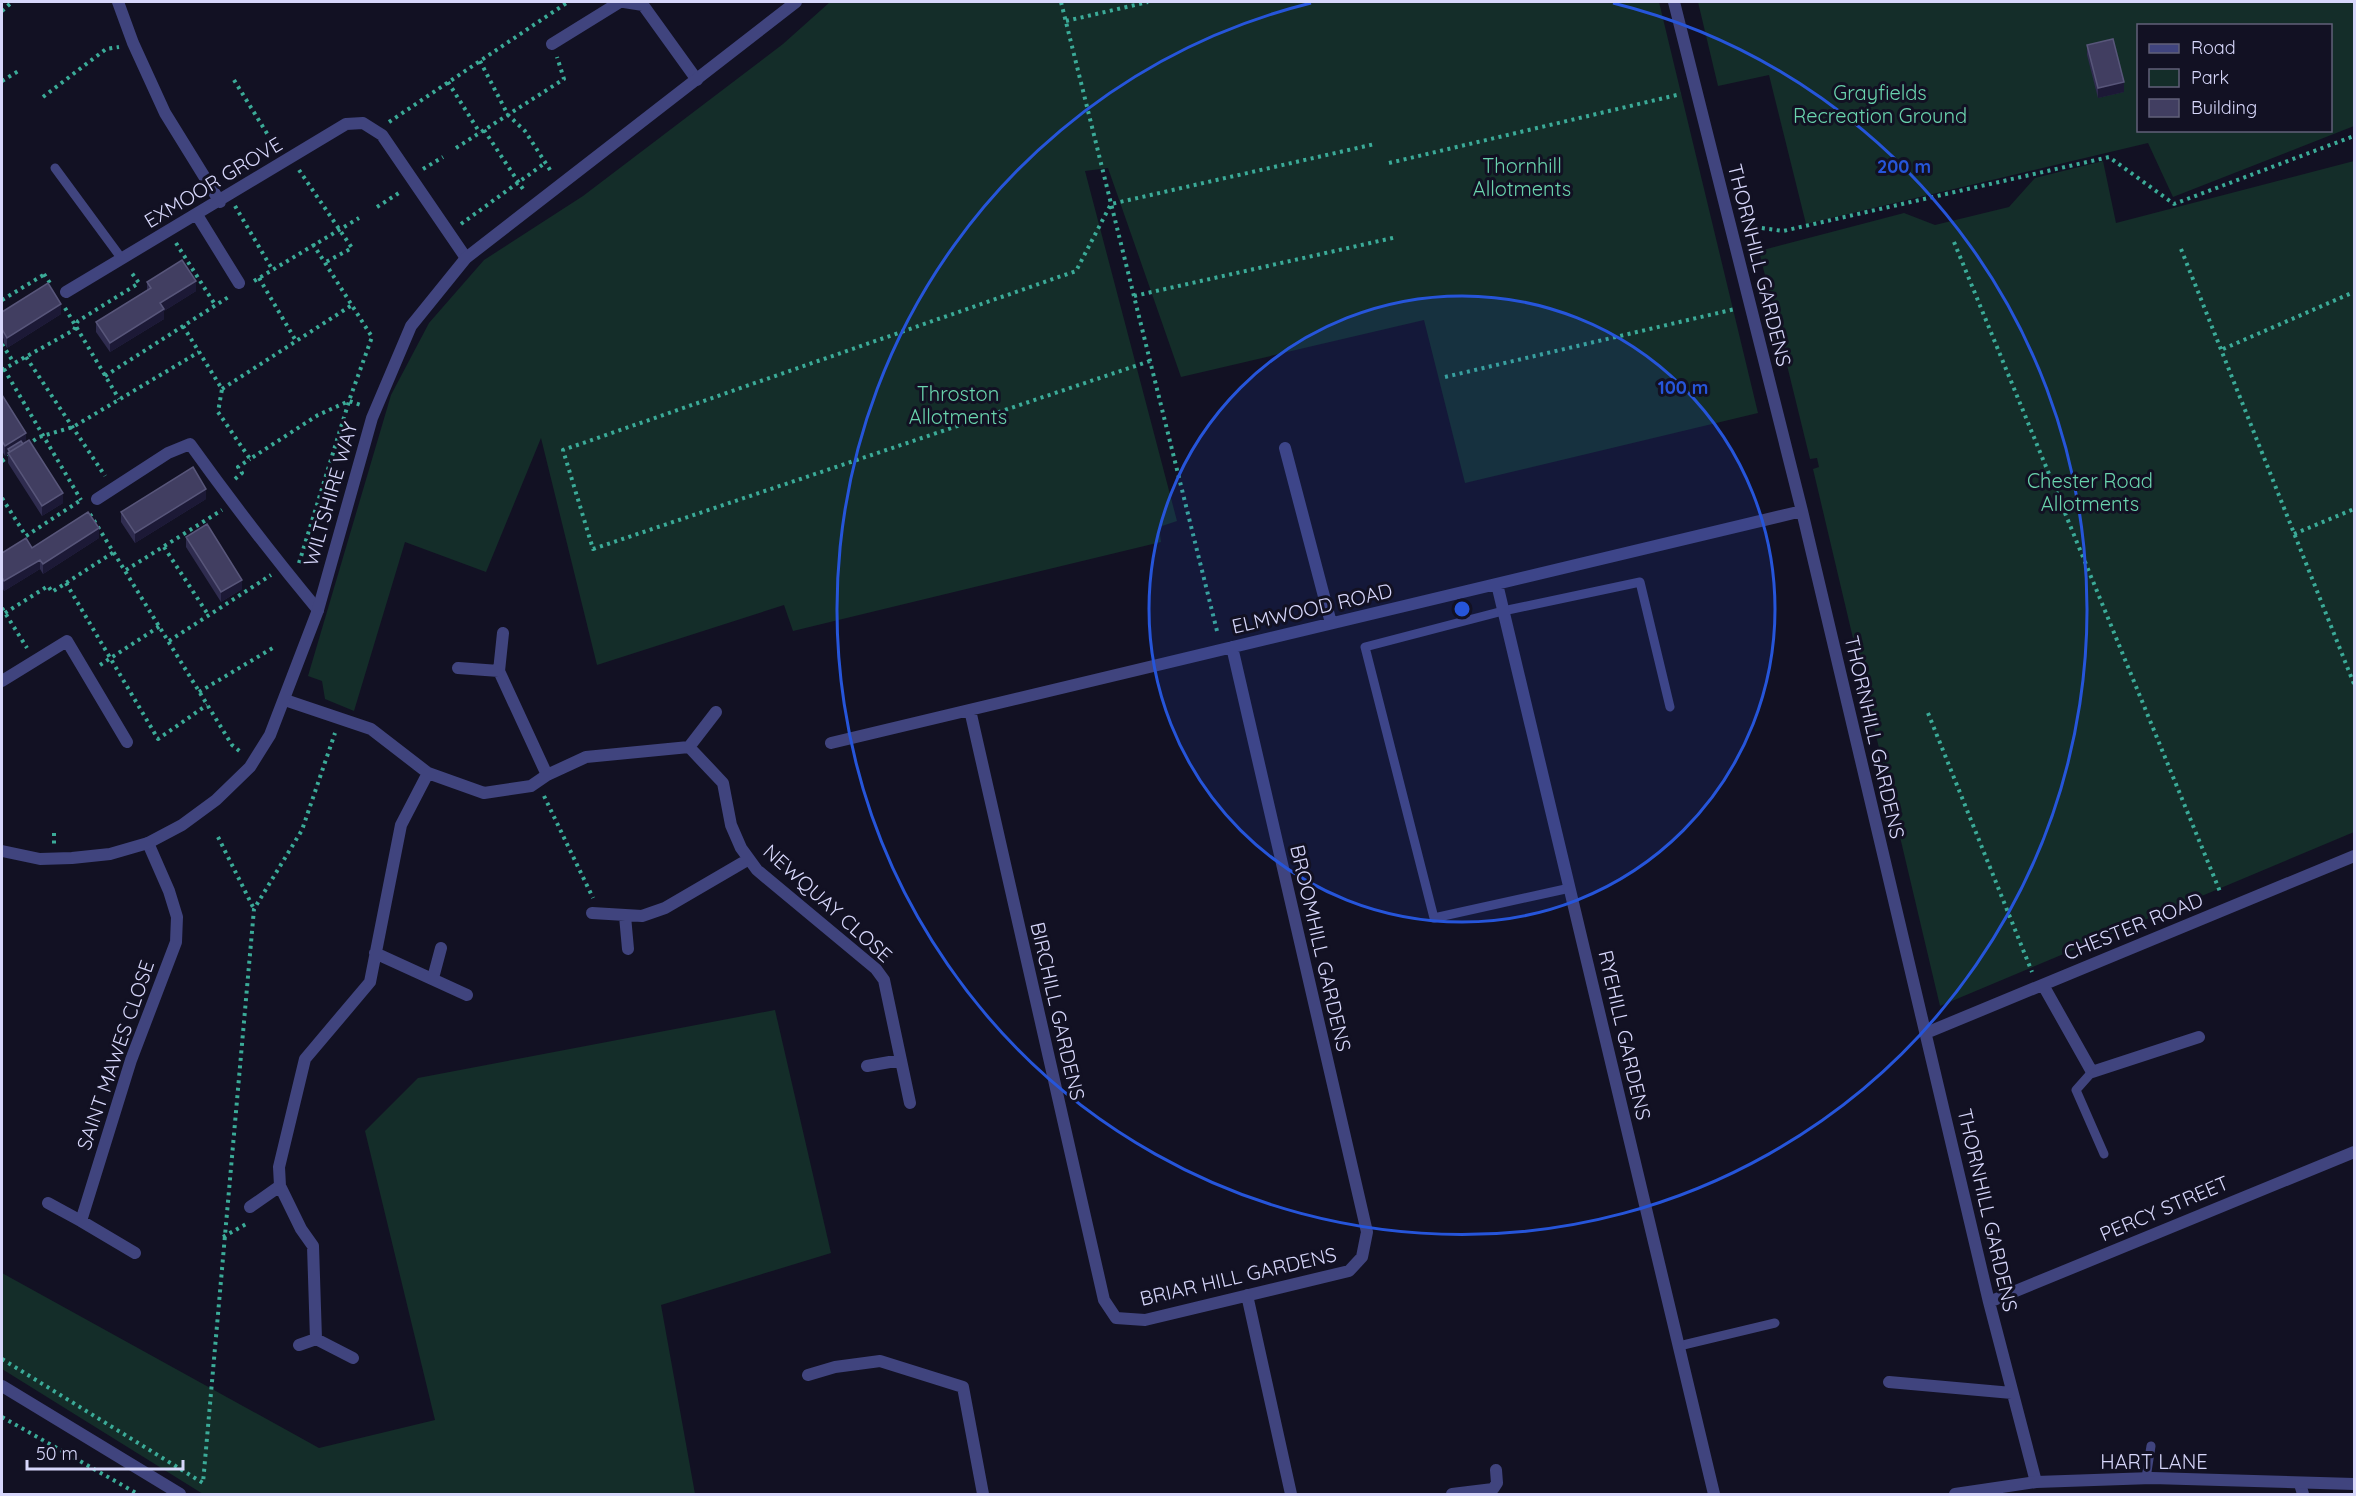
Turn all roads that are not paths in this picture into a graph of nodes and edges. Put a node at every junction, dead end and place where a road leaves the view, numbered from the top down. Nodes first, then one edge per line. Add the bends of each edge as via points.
1 (118, 2) edge
2 (622, 2) edge
3 (796, 2) edge
4 (1674, 2) edge
5 (552, 44) road end
6 (697, 80) junction
7 (55, 168) dead end
8 (220, 202) junction
9 (197, 215) junction
10 (466, 258) junction
11 (122, 259) junction
12 (243, 286) road end
13 (60, 294) road end
14 (1285, 448) dead end
15 (97, 499) dead end
16 (1802, 511) junction
17 (1497, 584) junction
18 (318, 610) junction
19 (1503, 611) junction
20 (1331, 623) junction
21 (503, 633) dead end
22 (1227, 648) junction
23 (458, 668) dead end
24 (499, 671) junction
25 (2, 681) edge
26 (285, 700) junction
27 (1670, 707) dead end
28 (970, 710) junction
29 (716, 711) dead end
30 (127, 742) dead end
31 (831, 743) dead end
32 (689, 747) junction
33 (428, 773) junction
34 (542, 778) junction
35 (147, 843) junction
36 (2, 851) edge
37 (2355, 856) edge
38 (749, 859) junction
39 (1570, 888) junction
40 (597, 914) road end
41 (625, 916) junction
42 (441, 948) dead end
43 (628, 949) dead end
44 (375, 953) junction
45 (433, 978) junction
46 (2043, 985) junction
47 (467, 995) dead end
48 (1926, 1033) junction
49 (2199, 1037) dead end
50 (902, 1060) junction
51 (867, 1066) dead end
52 (2092, 1072) junction
53 (910, 1103) dead end
54 (2355, 1152) edge
55 (2104, 1154) dead end
56 (280, 1186) junction
57 (48, 1203) dead end
58 (250, 1207) dead end
59 (81, 1221) junction
60 (135, 1253) dead end
61 (1362, 1257) joint
62 (1247, 1295) junction
63 (1989, 1302) junction
64 (1116, 1318) joint
65 (1775, 1323) dead end
66 (316, 1339) junction
67 (299, 1345) dead end
68 (1679, 1346) junction
69 (353, 1358) dead end
70 (808, 1375) dead end
71 (1889, 1382) dead end
72 (2, 1386) edge
73 (2012, 1393) junction
74 (2151, 1446) dead end
75 (1496, 1470) dead end
76 (2146, 1478) junction
77 (2036, 1482) junction
78 (2355, 1484) edge
79 (2302, 1489) edge
80 (180, 1494) edge
81 (983, 1494) edge
82 (1291, 1494) edge
83 (1452, 1494) edge
84 (1714, 1494) edge
85 (1955, 1494) edge

1 - 8 street via 132,43 165,113
2 - 5 street
2 - 6 street via 643,5
3 - 6 street, WILTSHIRE WAY
4 - 16 street, THORNHILL GARDENS
6 - 10 street, WILTSHIRE WAY
7 - 11 lane
8 - 9 street, EXMOOR GROVE
8 - 10 street, EXMOOR GROVE via 346,124 363,123 379,134
9 - 11 street, EXMOOR GROVE
9 - 12 street
10 - 18 street, WILTSHIRE WAY via 411,326 375,409
11 - 13 street, EXMOOR GROVE
14 - 20 street
15 - 18 street via 168,453 190,444 257,536
16 - 17 street, ELMWOOD ROAD
16 - 48 street, THORNHILL GARDENS
17 - 19 street, RYEHILL GARDENS
17 - 20 street, ELMWOOD ROAD
18 - 26 street, WILTSHIRE WAY
19 - 27 lane via 1640,582
19 - 39 street, RYEHILL GARDENS
19 - 39 lane via 1365,647 1434,918
20 - 22 street, ELMWOOD ROAD
21 - 24 street
22 - 28 street, ELMWOOD ROAD
22 - 61 street, BROOMHILL GARDENS via 1367,1232
23 - 24 street
24 - 34 street
25 - 30 street via 68,640
26 - 33 street via 371,729
26 - 35 street, WILTSHIRE WAY via 253,762 216,800 182,825
28 - 31 street, ELMWOOD ROAD
28 - 64 street, BIRCHILL GARDENS via 1104,1300
29 - 32 street
32 - 34 street via 586,757
32 - 38 street, NEWQUAY CLOSE via 723,783 731,825
33 - 34 street via 484,793 531,786
33 - 44 street via 401,825
35 - 36 street, WILTSHIRE WAY via 110,854 72,858 40,859
35 - 59 street, SAINT MAWES CLOSE via 177,918 176,942 131,1060
37 - 46 street, CHESTER ROAD
38 - 41 street via 665,908 642,916
38 - 50 street, NEWQUAY CLOSE via 885,980
39 - 68 street, RYEHILL GARDENS
40 - 41 street
41 - 43 street
42 - 45 street
44 - 45 street
44 - 56 street via 370,982 305,1059 279,1167
45 - 47 street
46 - 48 street, CHESTER ROAD
46 - 52 street
48 - 63 street, THORNHILL GARDENS
49 - 52 street
50 - 51 street
50 - 53 street, NEWQUAY CLOSE
52 - 55 lane via 2076,1090
54 - 63 street, PERCY STREET
56 - 58 street
56 - 66 street via 313,1246
57 - 59 street
59 - 60 street
61 - 62 street, BRIAR HILL GARDENS via 1349,1271
62 - 64 street, BRIAR HILL GARDENS via 1144,1320
62 - 82 street
63 - 73 street, THORNHILL GARDENS
65 - 68 lane
66 - 67 street
66 - 69 street
68 - 84 street, RYEHILL GARDENS
70 - 81 street via 880,1361 963,1387
71 - 73 street
72 - 80 street
73 - 77 street, THORNHILL GARDENS
74 - 76 lane
75 - 83 street via 1497,1483 1493,1489
76 - 77 street, HART LANE
76 - 79 street, HART LANE
77 - 85 street, HART LANE
78 - 79 street, HART LANE

